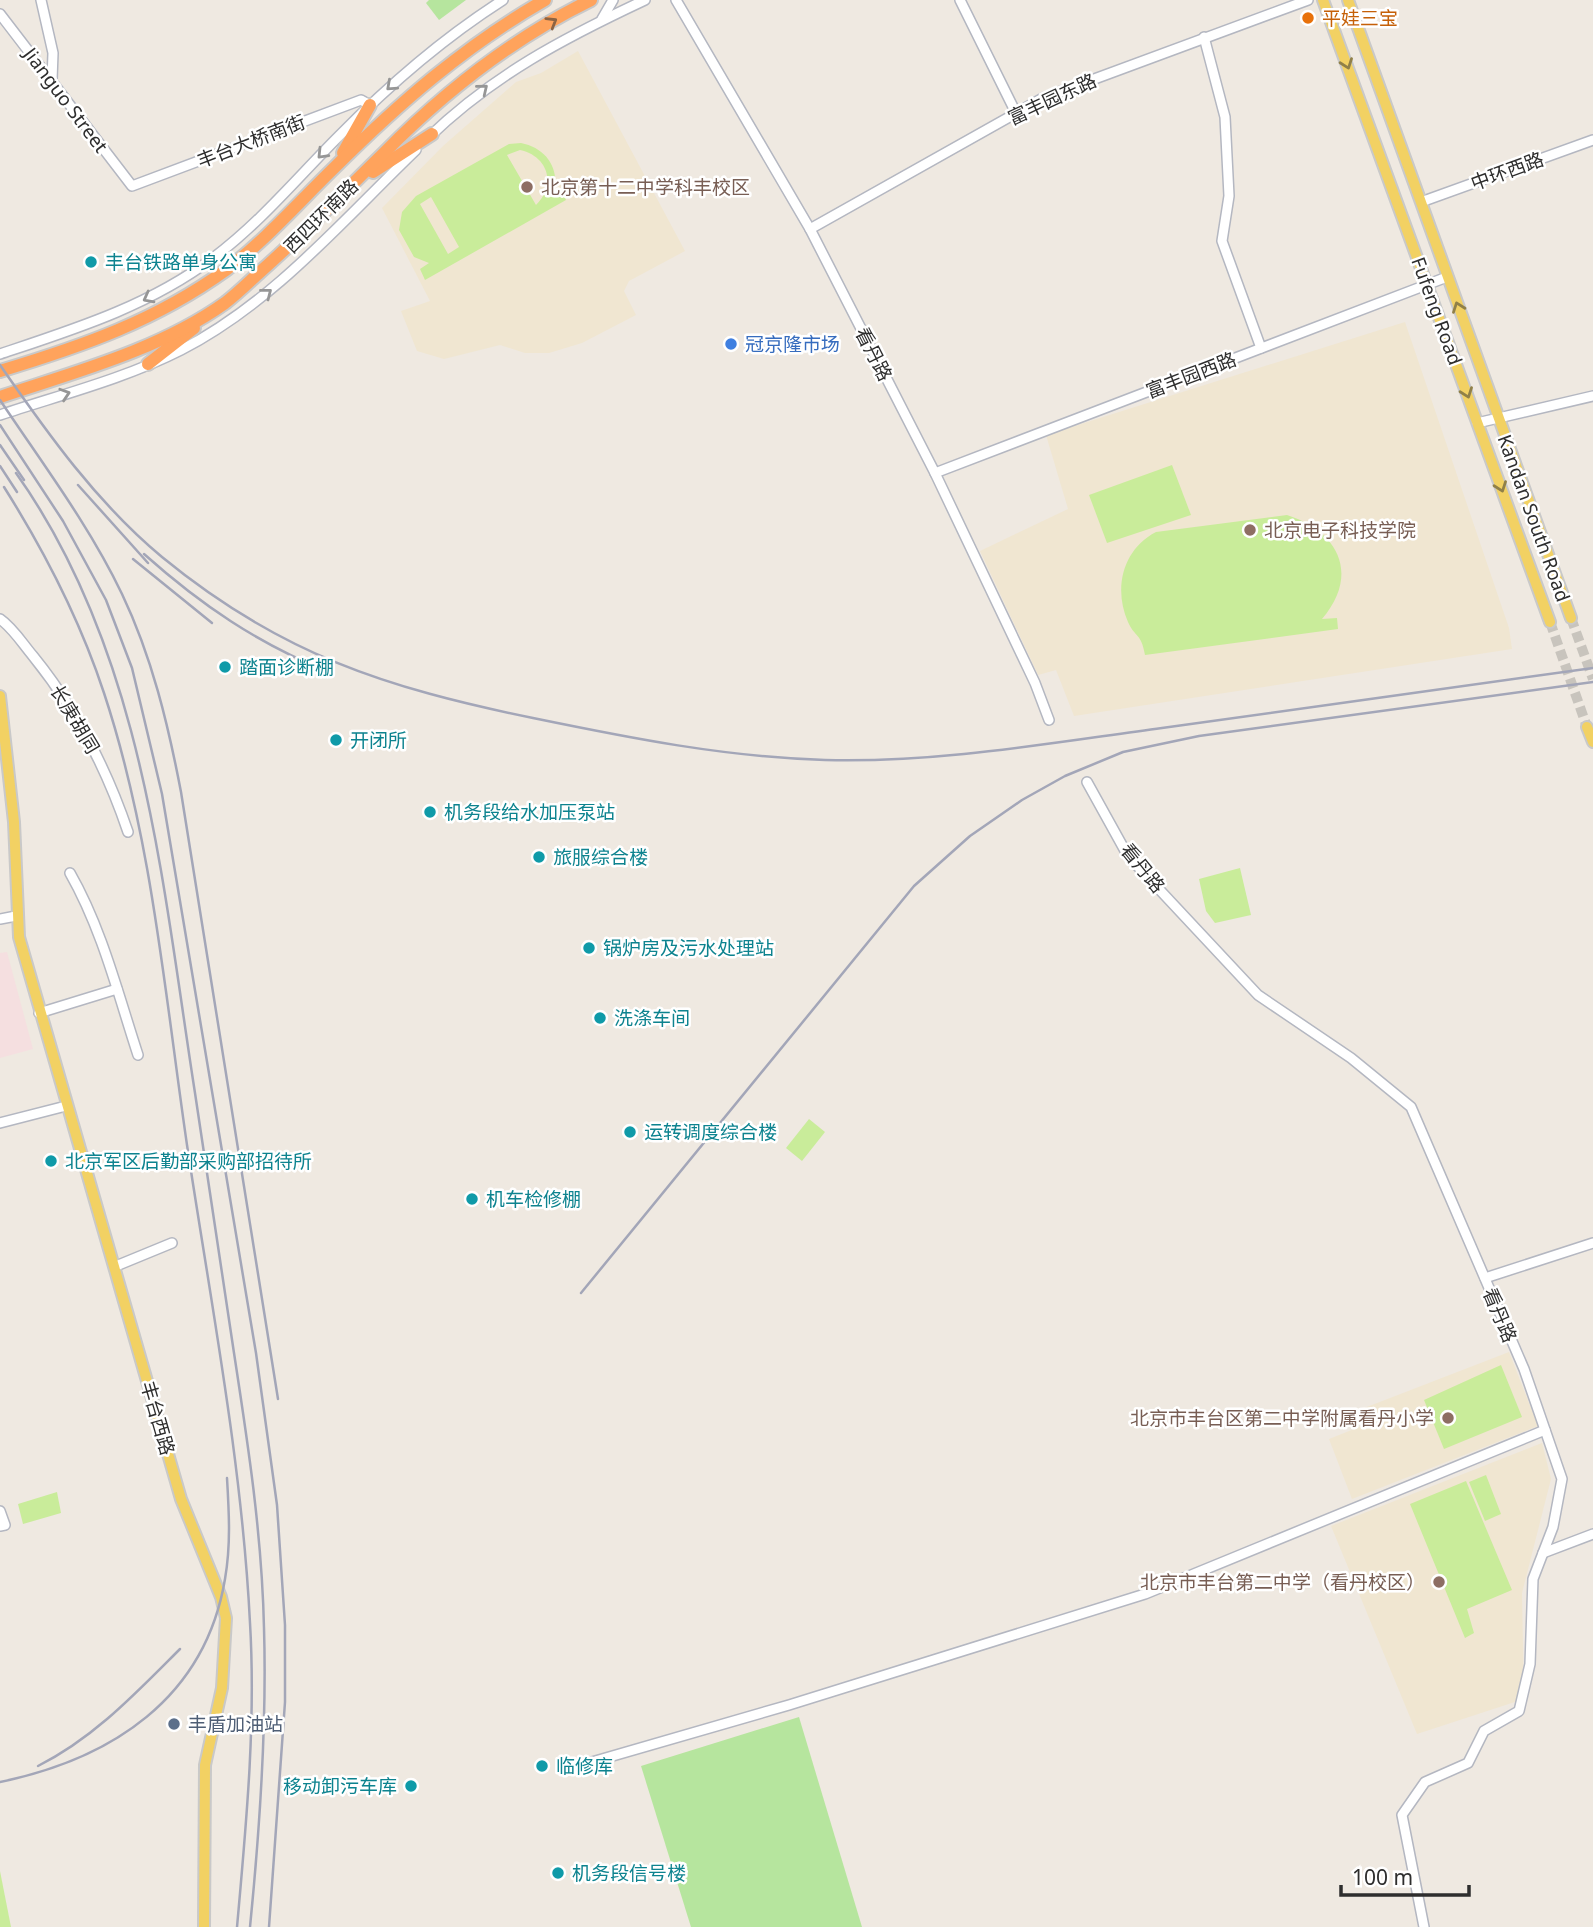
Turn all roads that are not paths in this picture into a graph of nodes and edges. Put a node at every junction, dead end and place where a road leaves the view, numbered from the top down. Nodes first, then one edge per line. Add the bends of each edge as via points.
1 (41, 0) edge
2 (503, 0) edge
3 (545, 0) edge
4 (591, 0) edge
5 (612, 0) edge
6 (645, 0) edge
7 (676, 0) edge
8 (960, 0) edge
9 (1308, 0) edge
10 (1323, 0) edge
11 (1348, 0) edge
12 (0, 14) edge
13 (601, 20) junction
14 (1204, 37) junction
15 (52, 80) junction
16 (370, 105) junction
17 (1016, 113) junction
18 (432, 134) junction
19 (1593, 140) edge
20 (335, 166) junction
21 (355, 183) junction
22 (132, 187) joint
23 (1421, 202) junction
24 (810, 229) junction
25 (1447, 277) junction
26 (1427, 285) junction
27 (225, 303) junction
28 (1261, 348) junction
29 (0, 354) edge
30 (148, 365) junction
31 (0, 372) edge
32 (1593, 396) edge
33 (0, 397) edge
34 (0, 415) edge
35 (1497, 417) junction
36 (1477, 423) junction
37 (935, 473) junction
38 (1571, 618) tunnel mouth
39 (0, 619) edge
40 (1550, 622) tunnel mouth
41 (0, 696) edge
42 (1049, 720) dead end
43 (1587, 727) dead end
44 (1593, 743) edge
45 (3, 752) edge
46 (1087, 782) dead end
47 (128, 832) dead end
48 (70, 873) dead end
49 (16, 916) junction
50 (0, 919) edge
51 (117, 989) junction
52 (39, 1013) junction
53 (138, 1055) dead end
54 (66, 1106) junction
55 (0, 1123) edge
56 (172, 1243) dead end
57 (1593, 1243) edge
58 (116, 1266) junction
59 (1485, 1278) junction
60 (1545, 1430) junction
61 (0, 1511) edge
62 (0, 1526) edge
63 (1593, 1534) edge
64 (1543, 1553) junction
65 (578, 1766) dead end
66 (204, 1927) edge
67 (1424, 1927) edge

1 - 15 street via 53,52
2 -> 16 street via 426,54
3 - 20 highway, 西四环南路 via 491,32 422,85
21 -> 4 highway, 西四环南路 via 437,104 518,42
5 - 13 street
6 - 13 street, 西四环南路
7 - 24 street, 看丹路
8 - 17 street
9 - 14 street, 富丰园东路
10 -> 26 main road, Fufeng Road
11 - 23 main road, Fufeng Road
12 - 15 street, Jianguo Street
18 -> 13 street, 西四环南路 via 495,80
14 - 17 street, 富丰园东路
14 - 28 street via 1225,117 1229,196 1222,241
15 - 22 street, Jianguo Street
16 - 20 highway
16 - 22 street, 丰台大桥南街 via 361,100 329,110
16 -> 29 street via 254,224 213,258 121,312
17 - 24 street, 富丰园东路
18 - 21 highway
30 -> 18 street, 西四环南路 via 224,324 284,280
19 - 23 street, 中环西路
20 - 31 highway, 西四环南路 via 268,234 227,269 178,301 136,325
21 - 27 highway, 西四环南路
23 - 25 main road, Fufeng Road
24 - 37 street, 看丹路
25 - 26 street, 富丰园西路
35 -> 25 main road, Fufeng Road
26 - 28 street, 富丰园西路
26 -> 36 main road, Fufeng Road
27 - 30 highway
27 - 33 highway, 西四环南路 via 124,355
28 - 37 street, 富丰园西路
34 -> 30 street, 西四环南路
32 - 35 street
35 - 36 street
35 - 38 main road, Kandan South Road
36 -> 40 main road, Fufeng Road
37 - 42 street, 看丹路
39 - 47 street, 长庚胡同 via 80,721
41 - 45 main road, 丰台西路
43 - 44 main road
45 - 49 main road, 丰台西路 via 14,822
46 - 59 street, 看丹路 via 1128,856 1258,995 1351,1058 1411,1107
48 - 51 street via 83,895
49 - 50 street
49 - 52 main road, 丰台西路
51 - 52 street
51 - 53 street
52 - 54 main road, 丰台西路
54 - 55 street
54 - 58 main road, 丰台西路
56 - 58 street
57 - 59 street
58 - 66 main road, 丰台西路 via 181,1499 226,1618 223,1678 205,1765
59 - 60 street, 看丹路
60 - 64 street, 看丹路 via 1562,1479
60 - 65 street via 1145,1594
61 - 62 street via 5,1525
63 - 64 street
64 - 67 street, 看丹路 via 1533,1579 1530,1664 1519,1711 1484,1731 1468,1763 1425,1782 1402,1815

